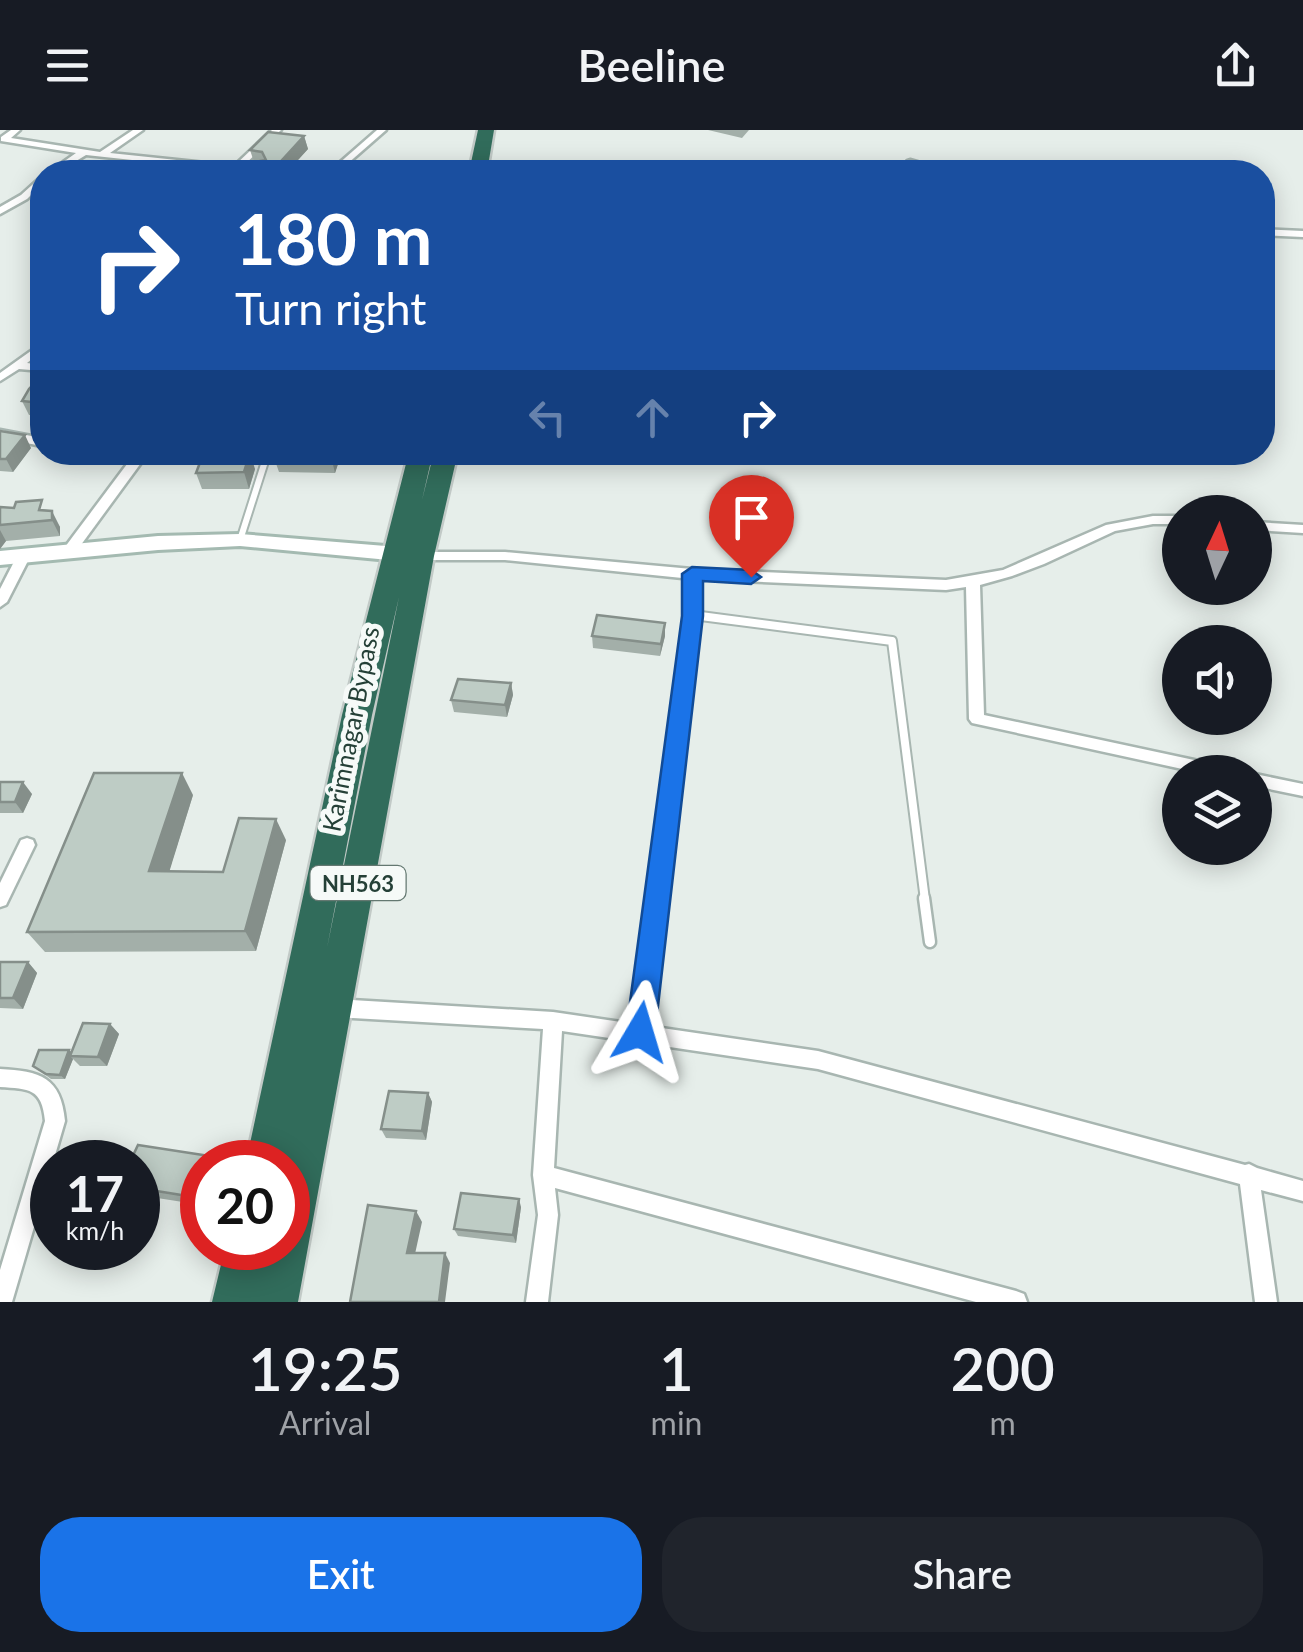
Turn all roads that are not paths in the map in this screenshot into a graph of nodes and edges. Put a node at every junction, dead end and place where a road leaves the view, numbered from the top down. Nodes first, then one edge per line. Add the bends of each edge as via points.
1 (16, 130) edge
2 (139, 130) edge
3 (277, 130) edge
4 (382, 130) edge
5 (504, 130) edge
6 (482, 135) edge
7 (2, 137) edge
8 (83, 152) junction
9 (102, 155) junction
10 (71, 160) edge
11 (150, 160) edge
12 (245, 160) edge
13 (347, 160) edge
14 (479, 160) edge
15 (500, 160) edge
16 (30, 192) edge
17 (0, 211) edge
18 (1275, 233) edge
19 (1303, 234) edge
20 (30, 355) edge
21 (17, 365) junction
22 (30, 367) edge
23 (0, 378) edge
24 (0, 434) edge
25 (30, 440) edge
26 (133, 465) edge
27 (264, 465) edge
28 (420, 465) edge
29 (442, 465) edge
30 (1162, 520) edge
31 (1272, 527) edge
32 (1303, 529) edge
33 (240, 540) junction
34 (415, 545) junction
35 (70, 550) junction
36 (24, 555) junction
37 (0, 558) edge
38 (692, 574) junction
39 (973, 582) junction
40 (0, 602) edge
41 (693, 616) junction
42 (1162, 759) edge
43 (1272, 784) edge
44 (1303, 790) edge
45 (27, 845) dead end
46 (0, 900) edge
47 (930, 942) dead end
48 (334, 1008) junction
49 (553, 1021) junction
50 (640, 1032) junction
51 (0, 1078) edge
52 (270, 1140) edge
53 (308, 1140) edge
54 (1249, 1174) junction
55 (543, 1175) junction
56 (1303, 1190) edge
57 (241, 1270) edge
58 (282, 1270) edge
59 (1, 1302) edge
60 (234, 1302) edge
61 (276, 1302) edge
62 (537, 1302) edge
63 (1016, 1302) edge
64 (1266, 1302) edge

1 - 7 street
2 - 9 street
3 - 12 street
4 - 13 street
5 - 15 highway
6 - 14 highway
7 - 8 street
8 - 9 street
8 - 10 street
9 - 11 street
16 - 17 street
18 - 19 street
20 - 21 street
21 - 22 street
21 - 23 street
24 - 25 street
26 - 35 street
27 - 33 lane
28 - 34 highway, Karimnagar Bypass / NH563
29 - 34 highway, NH563
30 - 39 street via 1114,524 1020,569
31 - 32 street
33 - 34 street
33 - 35 street
34 - 38 street
34 - 48 highway, Karimnagar Bypass / NH563
34 - 52 highway, Karimnagar Bypass / NH563 via 357,714
35 - 36 street
36 - 37 street
36 - 40 street
38 - 39 street
38 - 41 lane
39 - 42 street via 977,720
41 - 47 lane via 892,640
41 - 50 lane
43 - 44 street
45 - 46 street
48 - 49 street
48 - 53 highway, Karimnagar Bypass / NH563
49 - 50 street
49 - 55 street
50 - 54 street via 818,1060
51 - 59 street via 46,1087 55,1101 55,1121
54 - 56 street
54 - 64 street
55 - 62 street via 548,1215
55 - 63 street
57 - 60 highway
58 - 61 highway, Karimnagar Bypass / NH563

